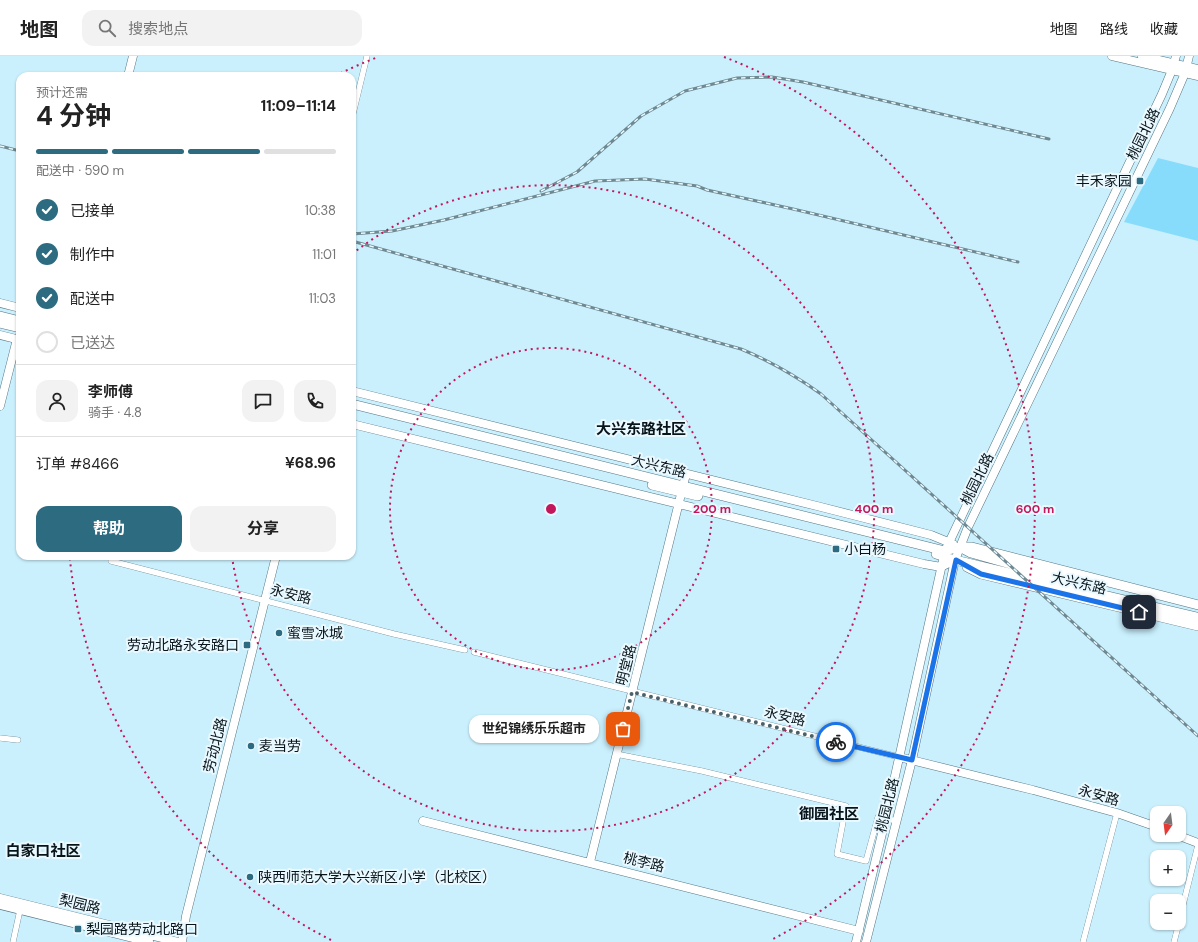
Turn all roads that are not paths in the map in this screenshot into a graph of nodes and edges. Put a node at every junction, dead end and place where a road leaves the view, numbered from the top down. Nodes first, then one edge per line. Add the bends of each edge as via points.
1 (132, 56) edge
2 (367, 56) edge
3 (1112, 56) edge
4 (1142, 56) edge
5 (1189, 56) edge
6 (1194, 56) edge
7 (1174, 61) edge
8 (1198, 69) edge
9 (1186, 70) junction
10 (129, 72) edge
11 (1198, 76) edge
12 (356, 101) edge
13 (0, 303) edge
14 (16, 307) edge
15 (0, 316) edge
16 (16, 320) edge
17 (0, 322) edge
18 (16, 327) edge
19 (0, 335) edge
20 (16, 338) edge
21 (16, 349) edge
22 (356, 392) edge
23 (356, 405) edge
24 (0, 406) edge
25 (356, 410) edge
26 (356, 425) edge
27 (686, 474) junction
28 (683, 489) junction
29 (679, 503) junction
30 (960, 547) junction
31 (946, 550) junction
32 (275, 560) edge
33 (956, 560) junction
34 (111, 561) dead end
35 (942, 567) junction
36 (1060, 581) junction
37 (1091, 589) junction
38 (264, 601) junction
39 (1198, 605) edge
40 (1198, 612) edge
41 (1198, 618) edge
42 (1198, 626) edge
43 (465, 650) dead end
44 (474, 652) dead end
45 (632, 692) junction
46 (0, 738) edge
47 (18, 740) dead end
48 (616, 754) junction
49 (899, 757) junction
50 (912, 760) junction
51 (1117, 813) junction
52 (886, 819) junction
53 (423, 821) dead end
54 (897, 821) junction
55 (1150, 825) edge
56 (1186, 839) edge
57 (1198, 844) edge
58 (590, 862) junction
59 (1186, 894) edge
60 (0, 898) edge
61 (0, 905) edge
62 (20, 910) junction
63 (1177, 930) edge
64 (859, 931) junction
65 (13, 942) edge
66 (149, 942) edge
67 (178, 942) edge
68 (182, 942) edge
69 (856, 942) edge
70 (866, 942) edge
71 (1083, 942) edge
72 (1174, 942) edge

1 - 10 main road
2 - 12 street
3 - 7 main road
4 - 7 main road
5 - 9 main road, 桃园北路
6 - 9 main road
7 - 9 main road
7 - 31 main road, 桃园北路 via 1092,244
8 - 9 main road
9 - 11 main road
9 - 30 main road, 桃园北路
13 - 14 main road
15 - 16 main road
17 - 18 main road
19 - 20 main road
21 - 24 main road
22 - 27 main road
23 - 28 main road, 大兴东路
25 - 28 main road, 大兴东路
26 - 29 main road
27 - 28 main road, 明堂路
27 - 31 main road via 924,533
28 - 29 main road, 明堂路
28 - 31 main road, 大兴东路
29 - 35 main road
29 - 45 main road, 明堂路
30 - 31 main road, 大兴东路
30 - 33 main road, 桃园北路
30 - 36 main road, 大兴东路 via 971,554
30 - 39 main road, 大兴东路 via 972,547
31 - 33 main road, 大兴东路
31 - 35 main road, 桃园北路
32 - 38 main road, 劳动北路
33 - 35 main road
33 - 36 main road, 大兴东路
33 - 42 main road, 大兴东路 via 981,574
33 - 50 main road, 桃园北路
34 - 38 street, 永安路
35 - 49 main road, 桃园北路
36 - 37 highway
37 - 40 highway
37 - 41 highway
38 - 43 street, 永安路
38 - 68 main road, 劳动北路 via 186,916
44 - 45 street, 永安路
45 - 48 main road, 明堂路
45 - 49 street, 永安路
46 - 47 street
48 - 52 street via 702,771 846,806 837,854 866,861 878,817
48 - 58 main road, 明堂路
49 - 50 main road, 永安路
49 - 52 main road, 桃园北路
50 - 51 main road, 永安路
50 - 54 main road, 桃园北路
51 - 55 main road, 永安路
51 - 71 street
52 - 54 street
52 - 64 main road, 桃园北路
53 - 58 main road, 桃李路
54 - 70 main road, 桃园北路
56 - 57 main road
57 - 59 street
58 - 64 main road, 桃李路
60 - 67 main road, 梨园路
61 - 62 main road, 梨园路
62 - 65 street
62 - 66 main road, 梨园路
63 - 72 street
64 - 69 main road, 桃园北路

